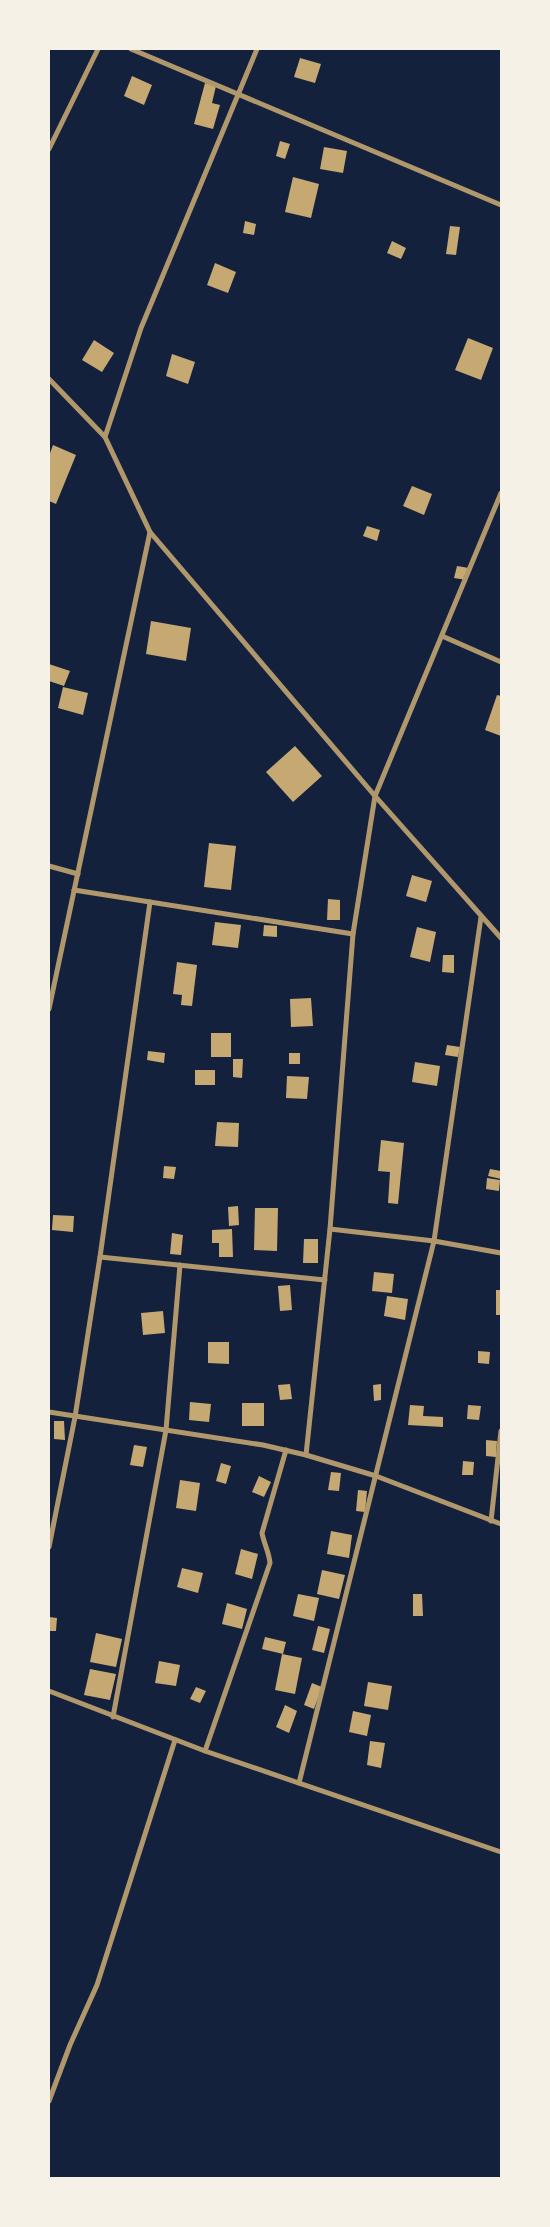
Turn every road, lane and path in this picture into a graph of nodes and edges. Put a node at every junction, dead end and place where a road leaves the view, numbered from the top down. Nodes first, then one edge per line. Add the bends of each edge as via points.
1 (98, 49) edge
2 (131, 49) edge
3 (257, 49) edge
4 (238, 94) junction
5 (49, 149) edge
6 (501, 205) edge
7 (49, 378) edge
8 (105, 437) junction
9 (501, 493) edge
10 (150, 532) junction
11 (442, 636) junction
12 (501, 662) edge
13 (375, 796) junction
14 (49, 866) edge
15 (78, 874) junction
16 (74, 890) junction
17 (150, 902) junction
18 (481, 917) junction
19 (353, 934) junction
20 (501, 938) edge
21 (49, 1009) edge
22 (330, 1229) junction
23 (434, 1241) junction
24 (501, 1253) edge
25 (100, 1257) junction
26 (180, 1265) junction
27 (325, 1280) junction
28 (49, 1412) edge
29 (76, 1417) junction
30 (166, 1430) junction
31 (501, 1431) edge
32 (286, 1450) junction
33 (306, 1455) junction
34 (376, 1476) junction
35 (491, 1521) junction
36 (501, 1524) edge
37 (49, 1547) edge
38 (49, 1691) edge
39 (112, 1717) junction
40 (176, 1740) junction
41 (206, 1751) junction
42 (299, 1784) junction
43 (501, 1852) edge
44 (49, 2101) edge

1 - 5 street
2 - 4 street
3 - 4 street
4 - 6 street
4 - 8 street via 141,328
7 - 8 street
8 - 10 street
9 - 11 street
10 - 13 street
10 - 15 street
11 - 12 street
11 - 13 street
13 - 18 street
13 - 19 street
14 - 15 street
15 - 16 street
16 - 17 street
16 - 21 street
17 - 19 street
17 - 25 street
18 - 20 street
18 - 23 street
19 - 22 street
22 - 23 street
22 - 27 street
23 - 24 street
23 - 34 street
25 - 26 street
25 - 29 street
26 - 27 street
26 - 30 street
27 - 33 street
28 - 29 street
29 - 30 street
29 - 37 street
30 - 32 street
30 - 39 street
31 - 35 street
32 - 33 street
32 - 41 street via 262,1533 270,1563
33 - 34 street
34 - 35 street
34 - 42 street
35 - 36 street
38 - 39 street
39 - 40 street
40 - 41 street
40 - 44 street via 97,1985
41 - 42 street
42 - 43 street

